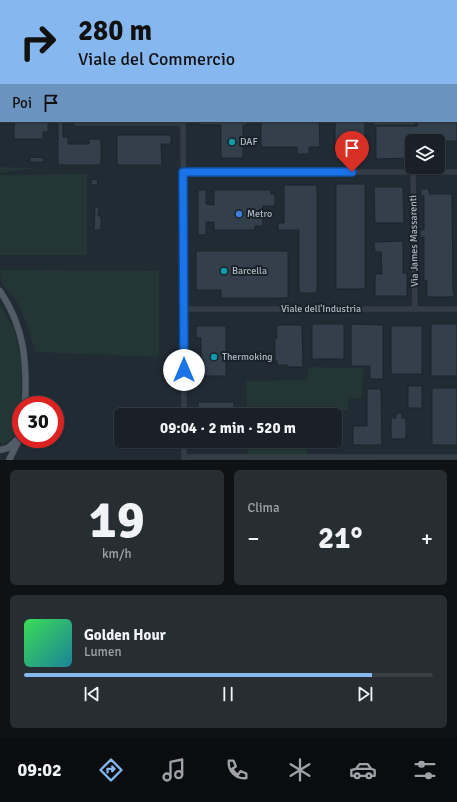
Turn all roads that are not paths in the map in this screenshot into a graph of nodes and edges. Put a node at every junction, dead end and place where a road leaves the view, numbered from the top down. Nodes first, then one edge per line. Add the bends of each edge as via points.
1 (183, 122) edge
2 (375, 122) edge
3 (386, 122) edge
4 (396, 122) edge
5 (413, 122) edge
6 (76, 124) dead end
7 (183, 172) junction
8 (405, 172) edge
9 (445, 172) edge
10 (457, 172) edge
11 (413, 174) edge
12 (0, 292) edge
13 (184, 309) junction
14 (415, 309) junction
15 (457, 309) edge
16 (25, 396) edge
17 (184, 408) edge
18 (12, 445) edge
19 (15, 448) edge
20 (184, 448) edge
21 (0, 451) edge
22 (457, 457) edge
23 (184, 459) edge
24 (251, 459) edge
25 (8, 460) edge

1 - 6 lane
1 - 7 street
2 - 3 lane
3 - 4 lane
4 - 5 lane
7 - 8 street
7 - 13 street
9 - 10 street
11 - 14 street, Via James Massarenti
12 - 16 main road via 22,339 26,367
13 - 14 street, Viale dell'Industria
13 - 17 street
14 - 15 street, Viale dell'Industria
18 - 21 main road
19 - 25 main road
20 - 23 street
21 - 25 main road
22 - 24 street
23 - 24 street

